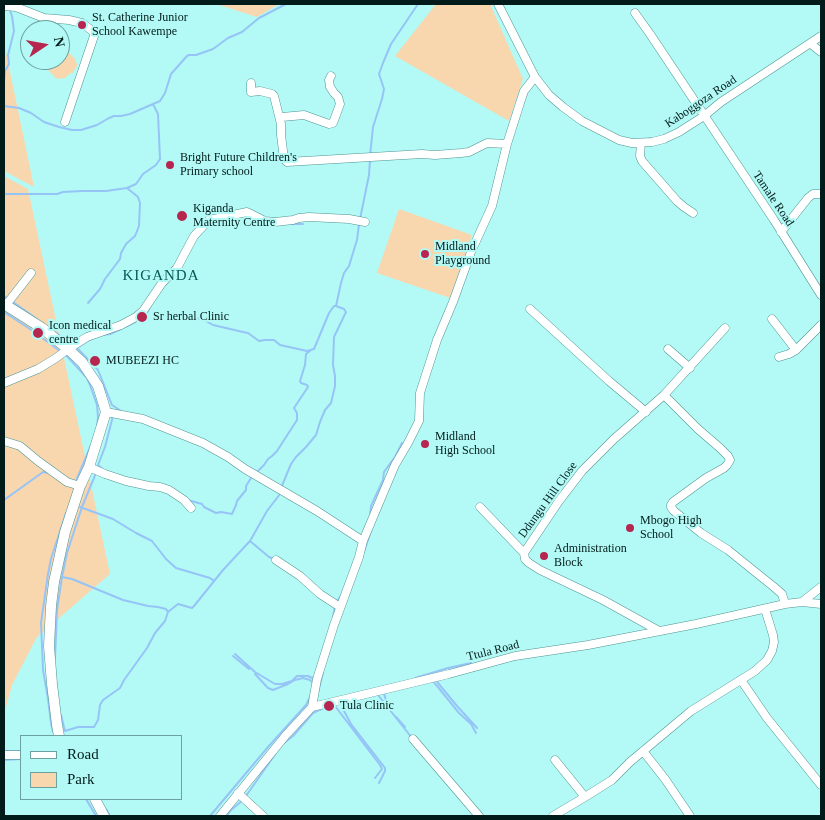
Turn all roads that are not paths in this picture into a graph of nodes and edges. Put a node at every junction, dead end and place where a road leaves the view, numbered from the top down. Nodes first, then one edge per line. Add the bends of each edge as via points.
1 (498, 4) edge
2 (4, 6) edge
3 (635, 13) dead end
4 (821, 36) edge
5 (810, 44) junction
6 (821, 52) edge
7 (331, 76) dead end
8 (535, 77) junction
9 (251, 83) dead end
10 (280, 116) junction
11 (704, 116) junction
12 (65, 122) dead end
13 (641, 143) junction
14 (507, 144) junction
15 (821, 194) edge
16 (693, 213) dead end
17 (361, 221) dead end
18 (782, 232) junction
19 (31, 273) dead end
20 (821, 295) edge
21 (5, 304) edge
22 (530, 309) dead end
23 (772, 319) dead end
24 (821, 325) edge
25 (725, 328) dead end
26 (68, 349) junction
27 (668, 349) dead end
28 (796, 350) junction
29 (779, 357) dead end
30 (690, 368) junction
31 (4, 383) edge
32 (664, 395) junction
33 (106, 412) junction
34 (646, 412) junction
35 (4, 440) edge
36 (89, 467) junction
37 (80, 486) junction
38 (480, 507) dead end
39 (191, 508) dead end
40 (364, 541) junction
41 (524, 552) junction
42 (276, 560) dead end
43 (821, 586) edge
44 (802, 602) junction
45 (785, 604) junction
46 (821, 604) edge
47 (340, 607) junction
48 (765, 609) junction
49 (659, 631) junction
50 (741, 680) junction
51 (312, 707) junction
52 (59, 735) edge
53 (414, 739) dead end
54 (643, 751) junction
55 (20, 754) edge
56 (4, 756) edge
57 (555, 760) dead end
58 (821, 769) edge
59 (813, 774) junction
60 (821, 785) edge
61 (238, 794) junction
62 (585, 797) junction
63 (96, 800) edge
64 (567, 813) edge
65 (104, 816) edge
66 (220, 816) edge
67 (263, 816) edge
68 (479, 816) edge
69 (553, 816) edge
70 (690, 816) edge

1 - 8 street, Kaboggoza Road
2 - 12 street via 44,18 82,23 95,33
3 - 11 street, Tamale Road
4 - 5 street, Kaboggoza Road
5 - 6 street
5 - 11 street, Kaboggoza Road via 720,102
7 - 10 street via 330,87 340,104 333,123 304,115
8 - 13 street, Kaboggoza Road via 549,95 582,121 619,140
8 - 14 street via 524,92
9 - 10 street via 251,92 260,91 274,96
10 - 14 street via 283,156 287,162 461,153 487,143
11 - 13 street, Kaboggoza Road via 664,139
11 - 18 street, Tamale Road
13 - 16 street via 642,161 677,201
14 - 40 street via 492,206 471,252 420,393 419,421 394,465
15 - 18 street via 808,198
17 - 26 street via 308,217 275,222 247,212 209,220 194,236 177,268 143,311 121,325 88,337
18 - 20 street, Tamale Road
19 - 21 street
21 - 26 street
22 - 34 street
23 - 28 street
24 - 28 street
25 - 30 street, Ddungu Hill Close
26 - 31 street via 38,368
26 - 33 street via 92,376
27 - 30 street
28 - 29 street
30 - 32 street, Ddungu Hill Close
32 - 34 street, Ddungu Hill Close
32 - 45 street via 730,460 724,468 673,502 671,507 774,587 782,594
33 - 36 street
33 - 40 street via 143,419 202,443
34 - 41 street, Ddungu Hill Close via 582,471
35 - 37 street via 20,446 67,482
36 - 37 street
36 - 39 street via 126,481 160,486
37 - 52 street via 65,532 51,606 49,646
38 - 41 street
40 - 47 street
41 - 49 street, Ddungu Hill Close via 529,564
42 - 47 street
43 - 44 street
44 - 45 street, Ttula Road
44 - 46 street, Ttula Road
45 - 48 street, Ttula Road
47 - 51 street via 317,679
48 - 49 street, Ttula Road
48 - 50 street via 773,634 772,651 761,666
49 - 51 street, Ttula Road via 515,656
50 - 54 street via 691,711
50 - 59 street
51 - 61 street
53 - 68 street
54 - 62 street via 612,780
54 - 70 street
55 - 56 street
57 - 62 street
58 - 59 street
59 - 60 street
61 - 66 street
61 - 67 street
62 - 64 street
63 - 65 street
64 - 69 street

